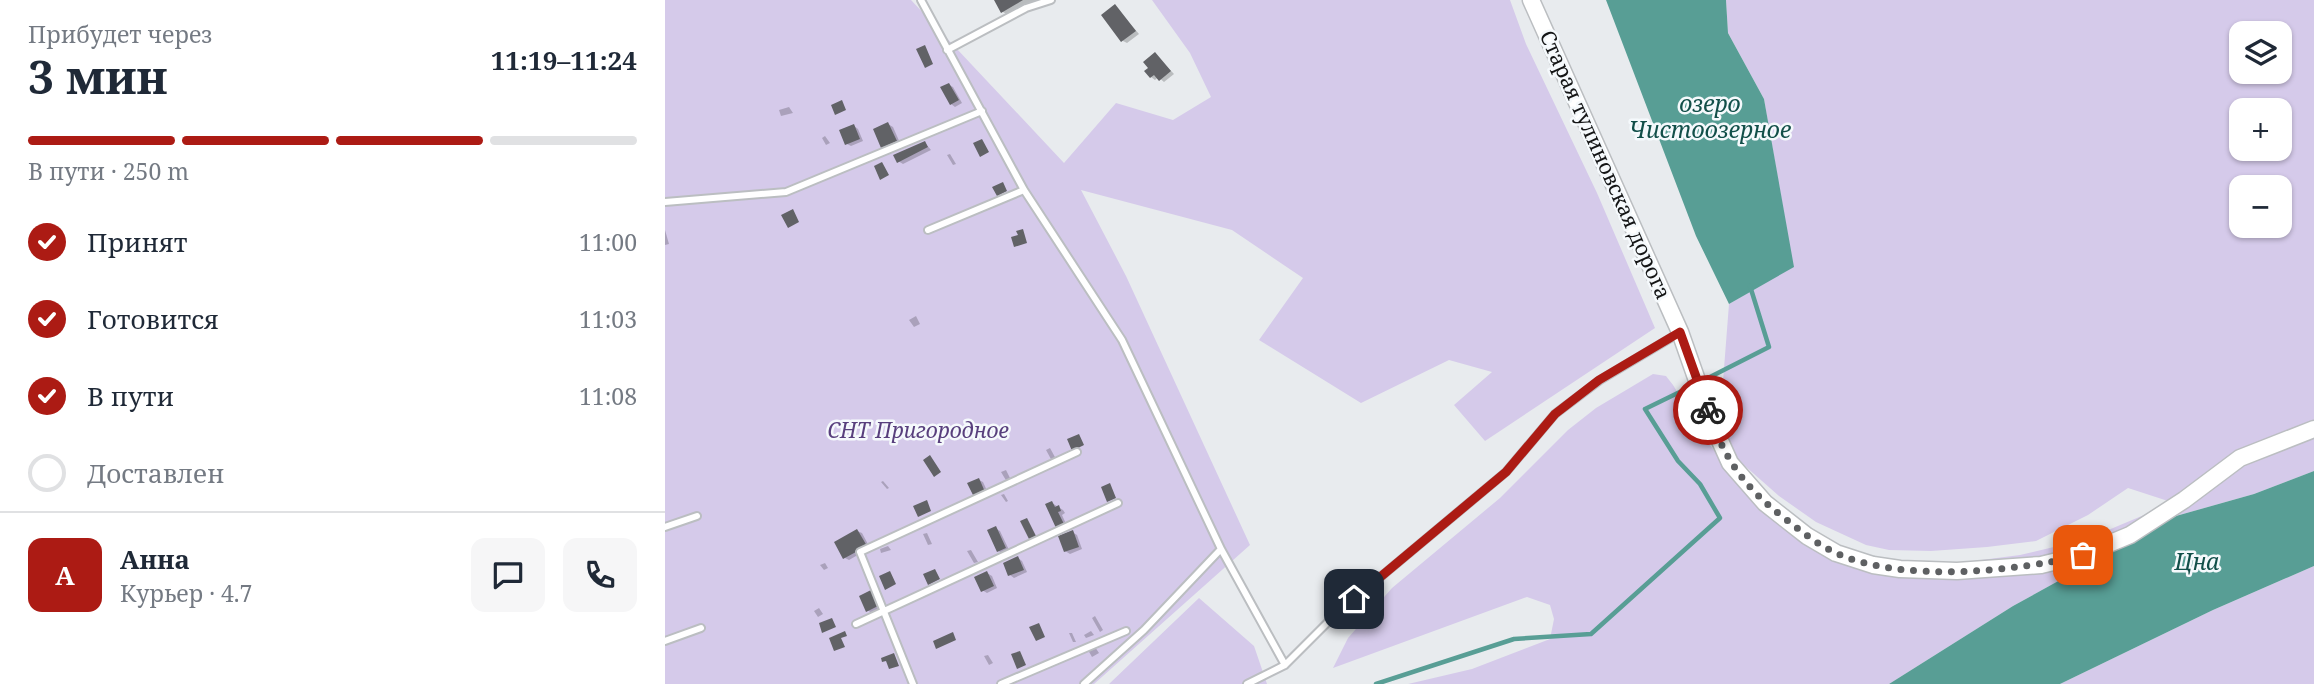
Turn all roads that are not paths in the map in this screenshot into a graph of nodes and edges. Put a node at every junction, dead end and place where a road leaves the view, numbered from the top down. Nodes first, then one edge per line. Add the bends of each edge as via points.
1 (921, 0) edge
2 (1051, 0) edge
3 (1531, 0) edge
4 (947, 50) junction
5 (982, 111) junction
6 (1024, 190) junction
7 (665, 202) edge
8 (928, 230) dead end
9 (1680, 332) junction
10 (2314, 429) edge
11 (1077, 452) dead end
12 (1118, 503) dead end
13 (697, 516) dead end
14 (665, 527) edge
15 (1221, 549) junction
16 (884, 611) junction
17 (856, 624) dead end
18 (701, 628) dead end
19 (1126, 631) dead end
20 (665, 641) edge
21 (1285, 665) junction
22 (913, 684) edge
23 (1002, 684) edge
24 (1084, 684) edge
25 (1247, 684) edge

1 - 4 lane
2 - 4 lane via 1026,8
3 - 9 street, Старая тулиновская дорога
4 - 5 lane
5 - 6 lane
5 - 7 lane via 786,192
6 - 8 lane
6 - 15 lane via 1122,340
9 - 10 street, Старая тулиновская дорога via 1730,463 1765,503 1836,553 1887,567 1994,569 2083,555 2130,535 2240,458
9 - 21 lane via 1599,380 1555,414 1506,472 1335,615
11 - 16 lane via 860,552
12 - 16 lane
13 - 14 lane
15 - 21 lane
15 - 24 lane via 1144,630
16 - 17 lane
16 - 22 lane
18 - 20 lane
19 - 23 lane
21 - 25 lane

